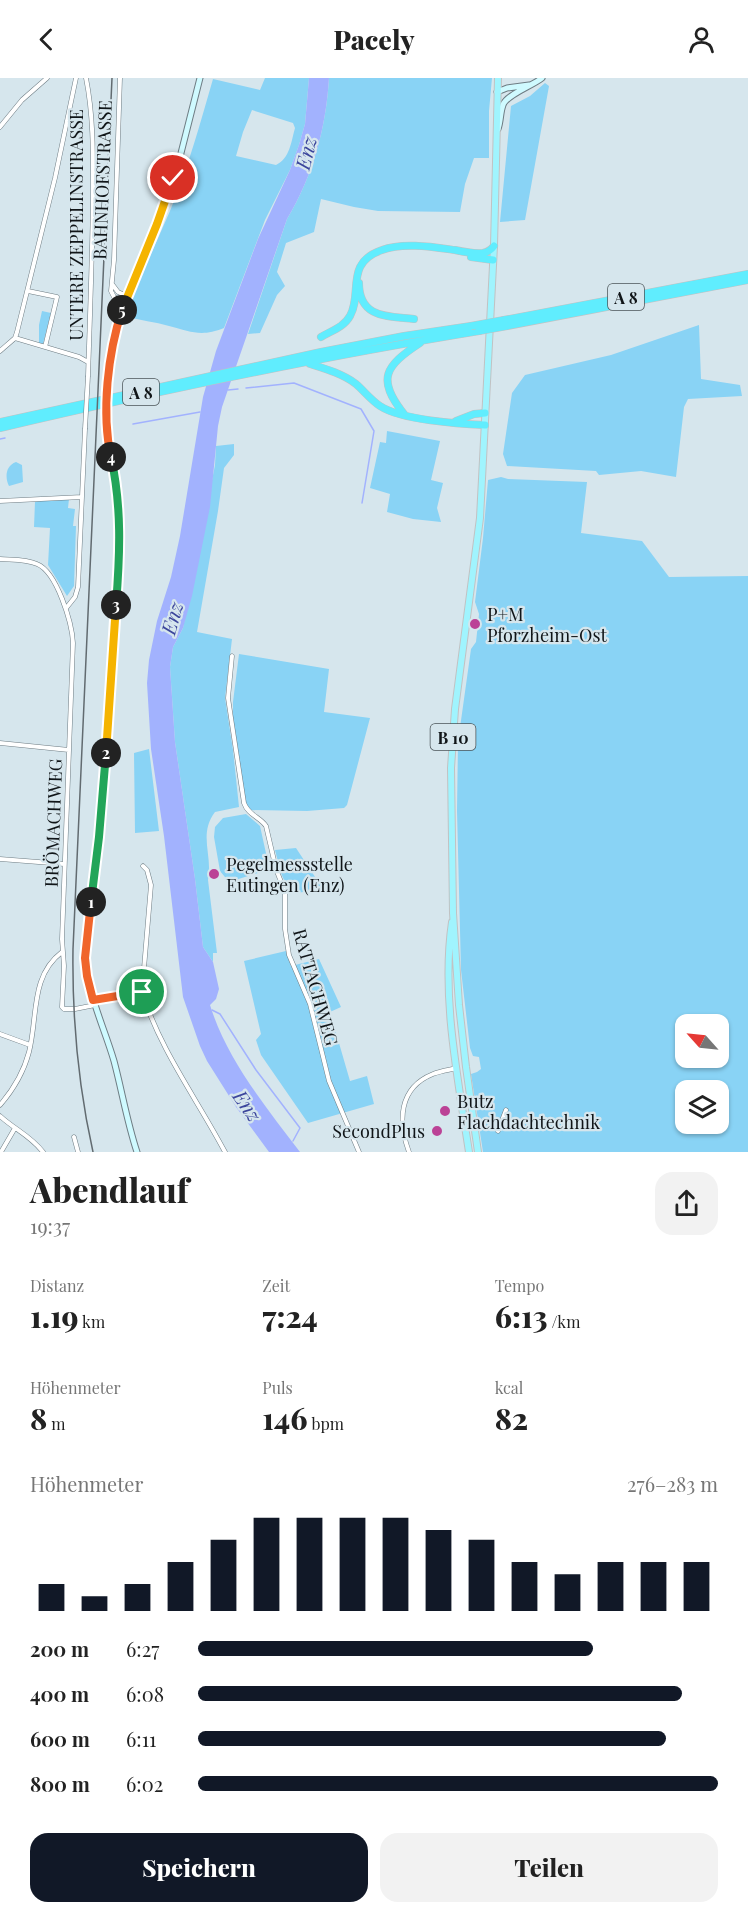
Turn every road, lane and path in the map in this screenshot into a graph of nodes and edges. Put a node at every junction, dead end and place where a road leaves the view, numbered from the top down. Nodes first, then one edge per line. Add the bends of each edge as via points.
1 (47, 78) edge
2 (76, 78) edge
3 (86, 78) edge
4 (120, 78) edge
5 (200, 78) edge
6 (498, 78) edge
7 (542, 78) edge
8 (530, 85) junction
9 (497, 92) junction
10 (512, 94) junction
11 (0, 127) edge
12 (496, 138) junction
13 (494, 246) junction
14 (493, 260) junction
15 (748, 274) edge
16 (748, 280) edge
17 (111, 284) junction
18 (28, 291) junction
19 (127, 296) junction
20 (124, 303) junction
21 (414, 320) dead end
22 (506, 323) junction
23 (321, 337) dead end
24 (15, 338) junction
25 (423, 340) junction
26 (45, 347) junction
27 (0, 351) edge
28 (88, 362) junction
29 (307, 363) junction
30 (276, 365) junction
31 (196, 382) junction
32 (485, 410) junction
33 (404, 414) junction
34 (0, 422) edge
35 (453, 423) junction
36 (485, 425) junction
37 (0, 428) edge
38 (82, 497) junction
39 (0, 501) edge
40 (0, 559) edge
41 (67, 607) junction
42 (232, 656) dead end
43 (0, 743) edge
44 (69, 750) junction
45 (0, 859) edge
46 (64, 864) junction
47 (143, 866) dead end
48 (453, 913) junction
49 (62, 952) junction
50 (161, 989) dead end
51 (142, 992) junction
52 (94, 1002) junction
53 (0, 1034) edge
54 (30, 1045) junction
55 (455, 1050) junction
56 (466, 1067) junction
57 (457, 1068) junction
58 (444, 1071) junction
59 (0, 1105) edge
60 (506, 1110) dead end
61 (0, 1116) edge
62 (15, 1128) junction
63 (498, 1131) dead end
64 (74, 1137) dead end
65 (1, 1152) edge
66 (43, 1152) edge
67 (78, 1152) edge
68 (137, 1152) edge
69 (225, 1152) edge
70 (359, 1152) edge
71 (409, 1152) edge
72 (469, 1152) edge
73 (478, 1152) edge

1 - 11 street
2 - 18 street
3 - 28 street, UNTERE ZEPPELINSTRASSE via 93,166
4 - 17 street, BAHNHOFSTRASSE
5 - 19 street via 165,202
6 - 9 main road, B 10
7 - 8 street
8 - 9 street
8 - 10 street
9 - 10 street
9 - 12 main road, B 10
10 - 12 street via 503,105
12 - 13 main road, B 10
13 - 14 main road, B 10
13 - 23 highway via 477,254 402,246 378,251 358,271 349,318
14 - 21 highway via 404,251 372,259 359,284 365,305 384,317
14 - 32 main road, B 10
15 - 22 highway, A 8
16 - 22 highway, A 8
17 - 19 street, BAHNHOFSTRASSE
17 - 20 street, BAHNHOFSTRASSE via 112,295
18 - 24 street
18 - 26 street via 57,297
19 - 20 street
20 - 52 street, bridge via 115,333 107,424 120,519 109,713 86,948
22 - 25 highway, A 8, bridge
22 - 30 highway, A 8, bridge via 404,336
24 - 26 street
24 - 27 street
25 - 29 highway, A 8
25 - 33 highway via 397,360 387,377 392,398
26 - 28 street
28 - 38 street, UNTERE ZEPPELINSTRASSE, bridge
29 - 30 highway, A 8
29 - 33 highway via 345,377 380,406
30 - 31 highway, A 8
31 - 34 highway, A 8
31 - 37 highway, A 8
32 - 35 highway
32 - 36 main road, B 10
33 - 35 highway
35 - 36 highway
36 - 48 main road, B 10 via 479,532 452,740
38 - 39 street
38 - 41 street, UNTERE ZEPPELINSTRASSE via 78,587
40 - 41 street, BRÖMACHWEG via 42,567
41 - 44 street, BRÖMACHWEG via 73,643
42 - 70 street, RATTACHWEG via 228,698 244,803 266,826 285,892 289,955 310,1005 328,1081
43 - 44 street
44 - 46 street, BRÖMACHWEG
45 - 46 street
46 - 49 street, BRÖMACHWEG
47 - 51 street via 151,885
48 - 55 main road, B 10 via 449,979
48 - 56 main road, B 10
49 - 52 street, BRÖMACHWEG via 62,1007 68,1010
49 - 54 street via 39,983
50 - 51 street
51 - 52 street
51 - 69 street via 174,1066
52 - 68 street
53 - 54 street
54 - 59 street via 16,1083
55 - 57 main road, B 10
55 - 58 street via 452,1064
56 - 57 main road
56 - 73 main road, B 10
57 - 58 street
57 - 72 main road, B 10
58 - 71 street via 421,1081 404,1106 402,1127
60 - 63 street
61 - 62 street
62 - 65 street
62 - 66 street
64 - 67 street

